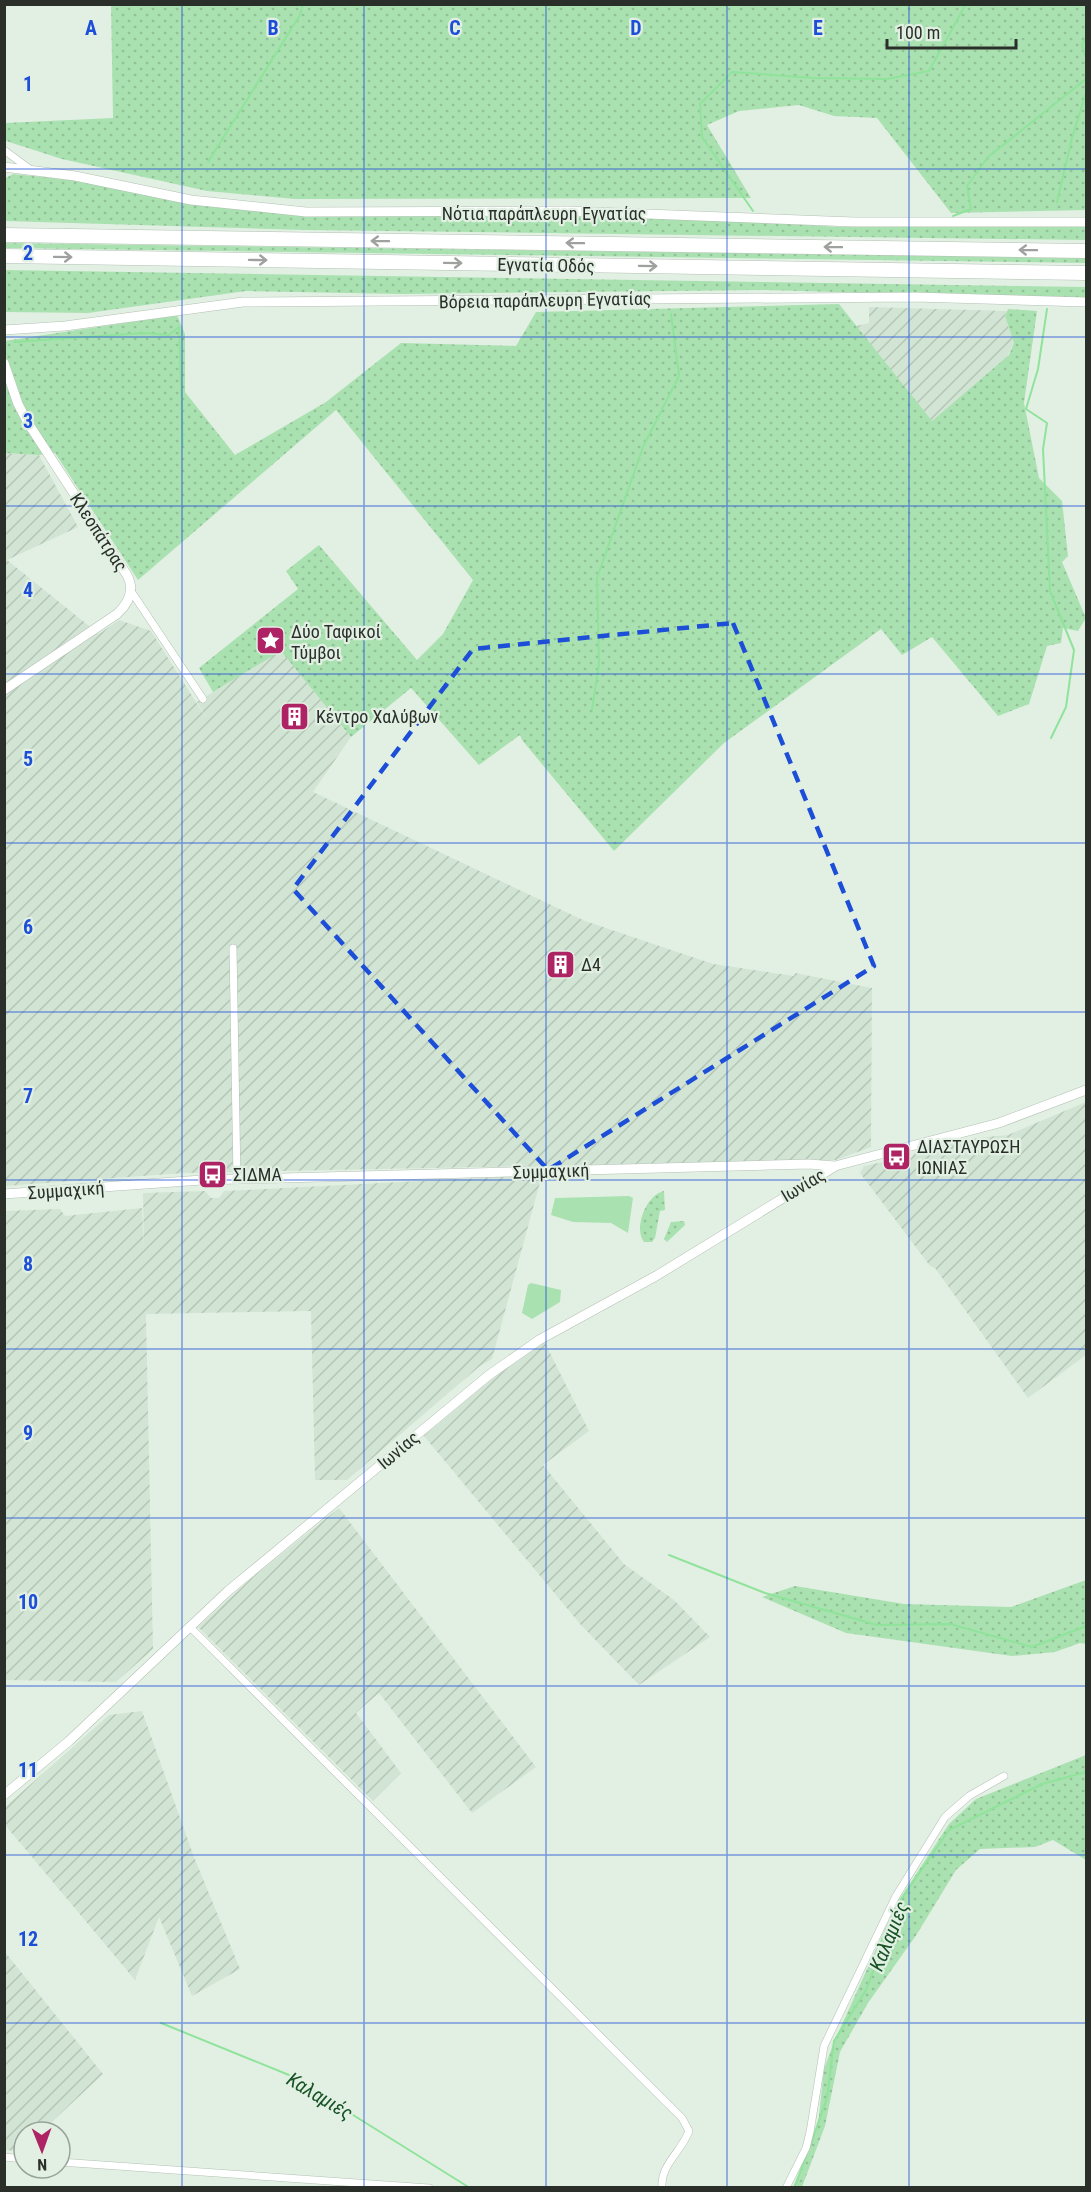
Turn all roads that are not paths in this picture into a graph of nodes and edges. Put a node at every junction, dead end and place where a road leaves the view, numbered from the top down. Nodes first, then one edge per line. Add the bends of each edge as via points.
1 (4, 150) edge
2 (4, 167) edge
3 (31, 170) junction
4 (1086, 222) edge
5 (4, 235) edge
6 (1086, 251) edge
7 (4, 256) edge
8 (1086, 273) edge
9 (1086, 302) edge
10 (4, 330) edge
11 (4, 363) edge
12 (131, 591) junction
13 (4, 690) edge
14 (203, 699) dead end
15 (233, 948) dead end
16 (1086, 1090) edge
17 (809, 1164) junction
18 (835, 1166) junction
19 (237, 1179) junction
20 (811, 1181) junction
21 (4, 1194) edge
22 (190, 1628) junction
23 (1004, 1776) dead end
24 (4, 1795) edge
25 (72, 2163) edge
26 (429, 2187) edge
27 (662, 2187) edge
28 (786, 2187) edge

1 - 3 street
2 - 3 street, Νότια παράπλευρη Εγνατίας
3 - 4 street, Νότια παράπλευρη Εγνατίας via 191,200 306,212 569,211 854,222
6 -> 5 highway, Εγνατία Οδός
7 -> 8 highway, Εγνατία Οδός
9 - 10 street, Βόρεια παράπλευρη Εγνατίας via 914,297 243,302 65,326
11 - 12 street, Κλεοπάτρας via 22,413 127,575
12 - 13 street, Κλεοπάτρας via 128,602 117,614
12 - 14 street
15 - 19 street
16 - 18 street, Συμμαχική via 999,1123
17 - 18 street, Συμμαχική
17 - 19 street, Συμμαχική
17 - 20 street
18 - 20 street, Ιωνίας
19 - 21 street, Συμμαχική
20 - 22 street, Ιωνίας via 628,1293 539,1340 489,1375
22 - 24 street, Ιωνίας via 69,1741
22 - 27 street via 682,2118 689,2131 667,2165
23 - 28 street via 969,1796 945,1817 896,1896 825,2046 806,2148
25 - 26 street

